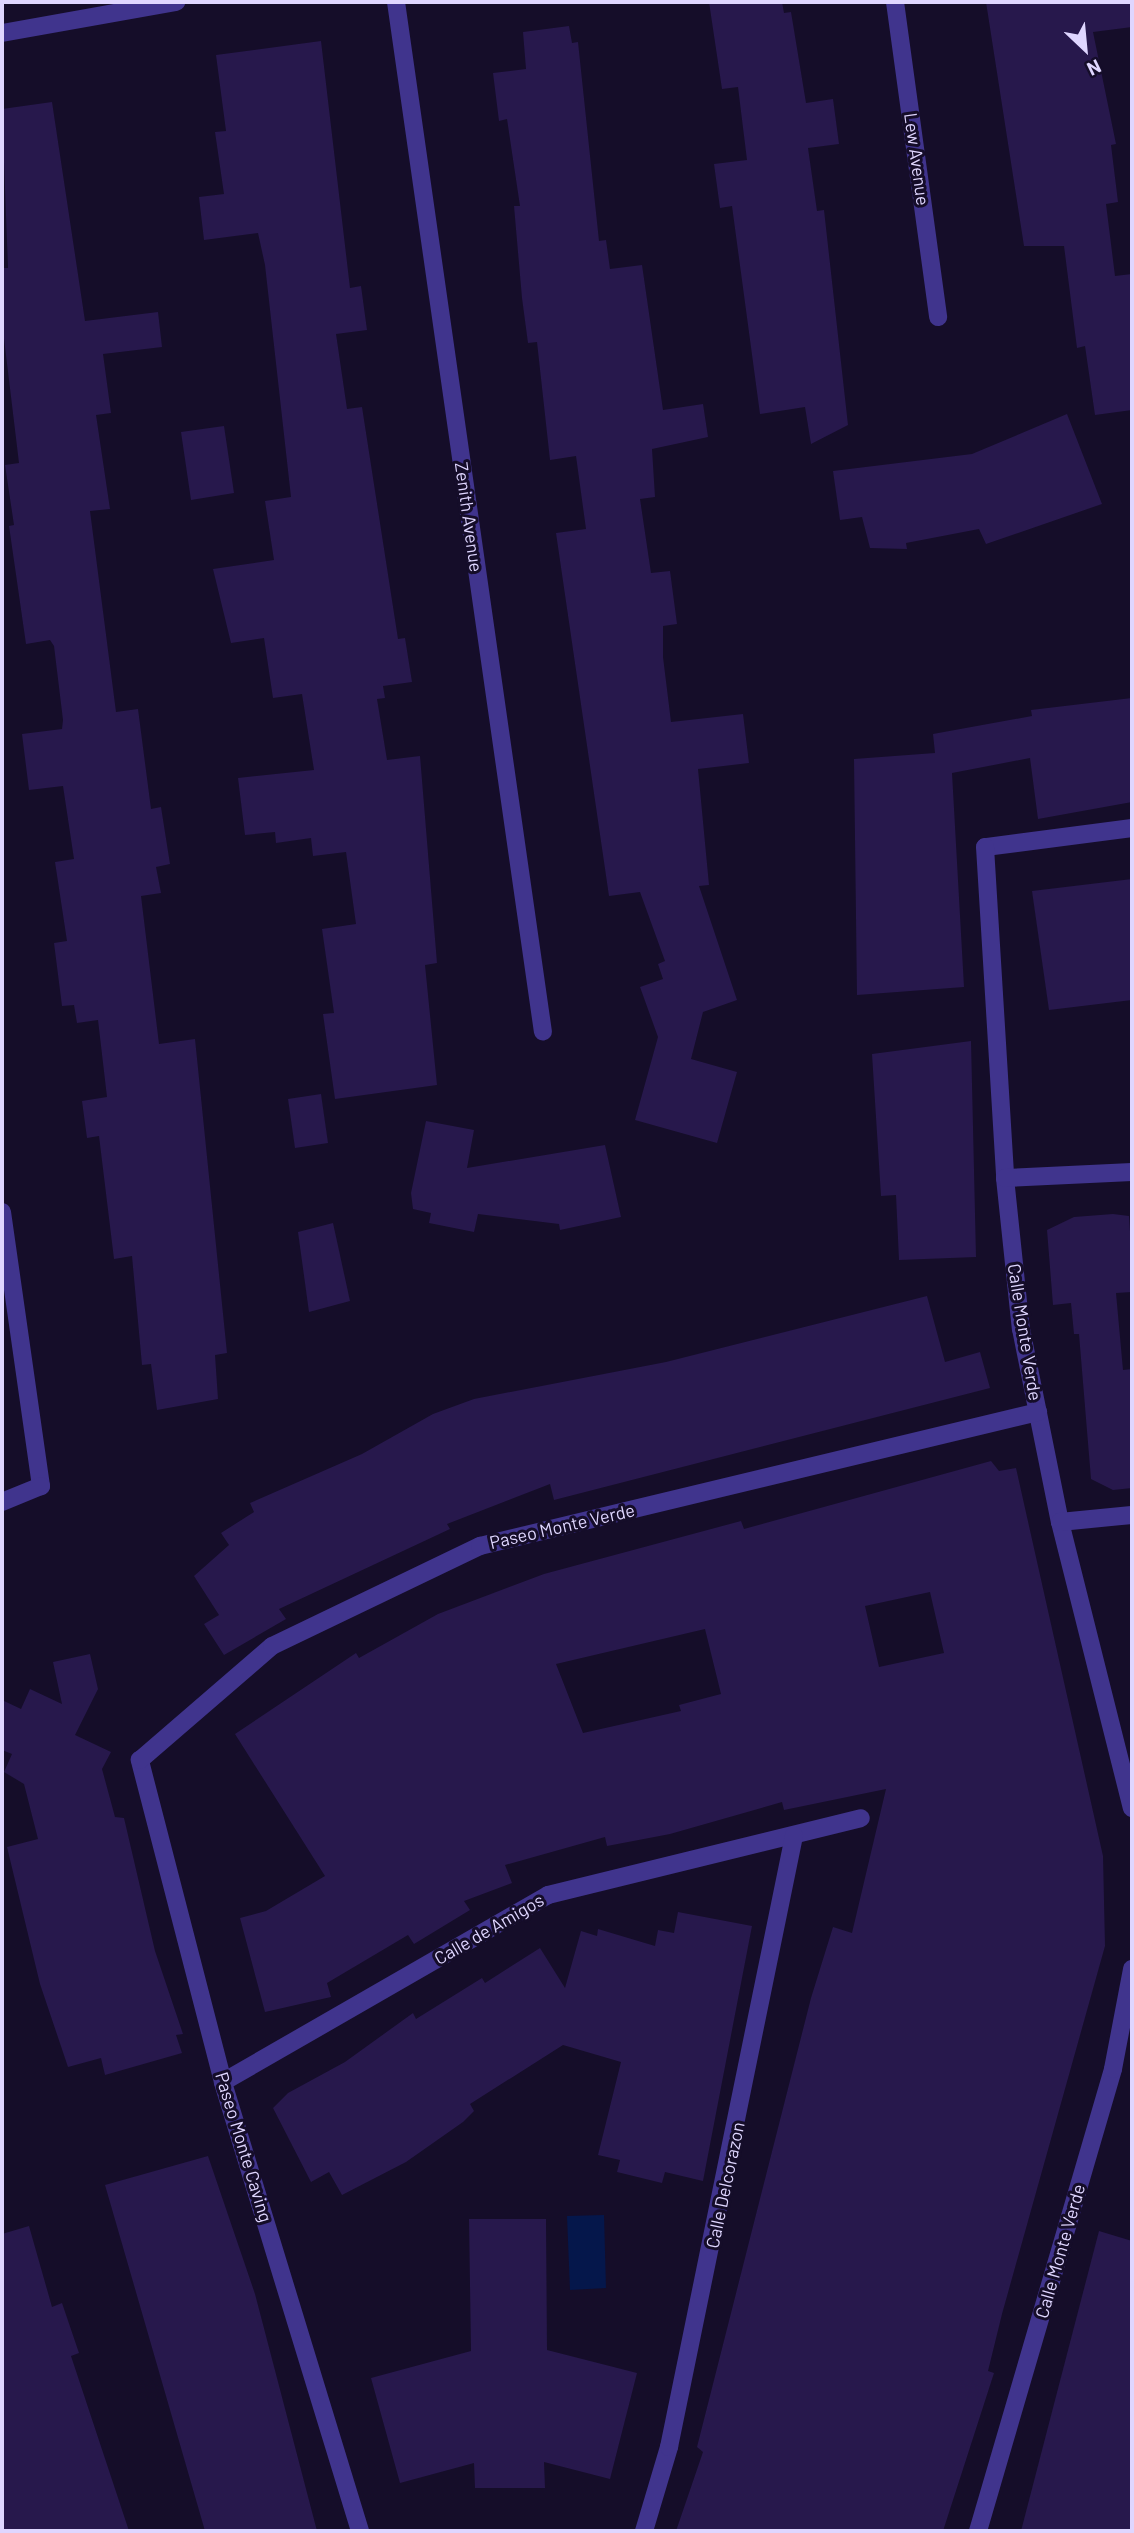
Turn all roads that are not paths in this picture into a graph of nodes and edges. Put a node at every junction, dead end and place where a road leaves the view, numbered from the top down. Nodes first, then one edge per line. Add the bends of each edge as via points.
1 (176, 2) edge
2 (396, 2) edge
3 (895, 2) edge
4 (2, 33) edge
5 (938, 317) dead end
6 (1132, 828) edge
7 (543, 1032) dead end
8 (1132, 1172) edge
9 (1005, 1178) junction
10 (2, 1212) edge
11 (1038, 1412) junction
12 (2, 1502) edge
13 (1132, 1515) edge
14 (1060, 1522) junction
15 (140, 1760) joint
16 (1132, 1808) edge
17 (861, 1818) dead end
18 (794, 1836) junction
19 (1132, 1969) edge
20 (223, 2081) junction
21 (360, 2531) edge
22 (644, 2531) edge
23 (978, 2531) edge

1 - 4 street
2 - 7 street, Zenith Avenue
3 - 5 street, Lew Avenue
6 - 9 street, Calle Monte Verde via 985,846
8 - 9 street
9 - 11 street, Calle Monte Verde via 1021,1329
10 - 12 street via 41,1486
11 - 14 street, Calle Monte Verde
11 - 15 street, Paseo Monte Verde via 480,1546 272,1646
13 - 14 street
14 - 16 street, Calle Monte Verde
15 - 20 street, Paseo Monte Caving
17 - 18 street, Calle de Amigos
18 - 20 street, Calle de Amigos via 548,1895
18 - 22 street, Calle Delcorazon via 669,2447
19 - 23 street, Calle Monte Verde via 1113,2069
20 - 21 street, Paseo Monte Caving

